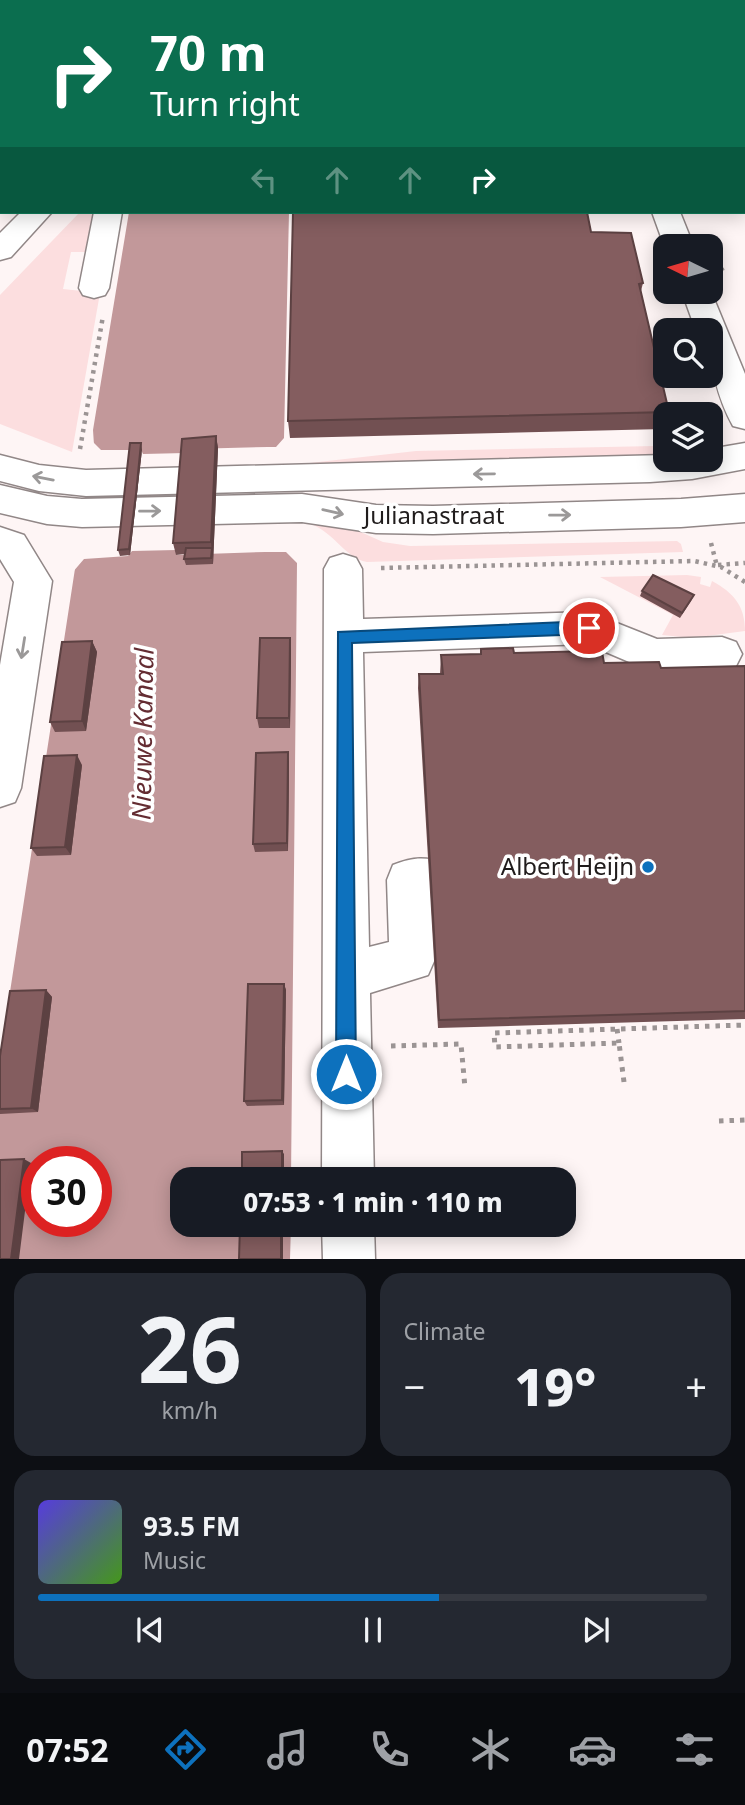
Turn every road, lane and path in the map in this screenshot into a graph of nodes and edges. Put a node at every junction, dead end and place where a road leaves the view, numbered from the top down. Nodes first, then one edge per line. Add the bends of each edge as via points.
1 (36, 214) edge
2 (108, 214) edge
3 (667, 214) edge
4 (674, 234) edge
5 (0, 250) edge
6 (723, 270) edge
7 (729, 285) dead end
8 (100, 296) joint
9 (702, 304) edge
10 (745, 417) edge
11 (745, 456) edge
12 (82, 484) junction
13 (0, 492) edge
14 (266, 494) junction
15 (745, 508) edge
16 (5, 544) edge
17 (745, 563) edge
18 (717, 565) junction
19 (343, 569) joint
20 (745, 582) edge
21 (344, 636) junction
22 (722, 654) dead end
23 (6, 720) edge
24 (0, 788) edge
25 (430, 879) edge
26 (347, 976) junction
27 (745, 1025) edge
28 (617, 1029) junction
29 (619, 1043) junction
30 (346, 1048) junction
31 (625, 1082) dead end
32 (465, 1088) dead end
33 (745, 1120) edge
34 (719, 1121) dead end
35 (348, 1167) edge
36 (348, 1237) edge
37 (349, 1259) edge

1 - 5 main road
2 - 8 main road
3 - 4 main road
6 - 7 path
8 - 12 path
9 - 10 main road
11 -> 14 main road, Julianastraat via 692,466
12 - 13 main road, Julianastraat via 47,510
12 - 14 main road, Julianastraat
14 -> 15 main road, Julianastraat via 376,519
16 -> 23 main road via 33,581
17 - 18 path
18 - 19 path via 677,561
18 - 20 path
19 - 21 main road
21 - 22 main road via 589,628 655,656
21 - 26 main road
23 - 24 main road
25 - 26 main road via 409,880 412,960
26 - 30 main road
27 - 28 path
28 - 29 path
28 - 29 path via 493,1030 495,1047
29 - 31 path
30 - 32 path via 461,1044
30 - 35 main road
33 - 34 path
36 - 37 main road

